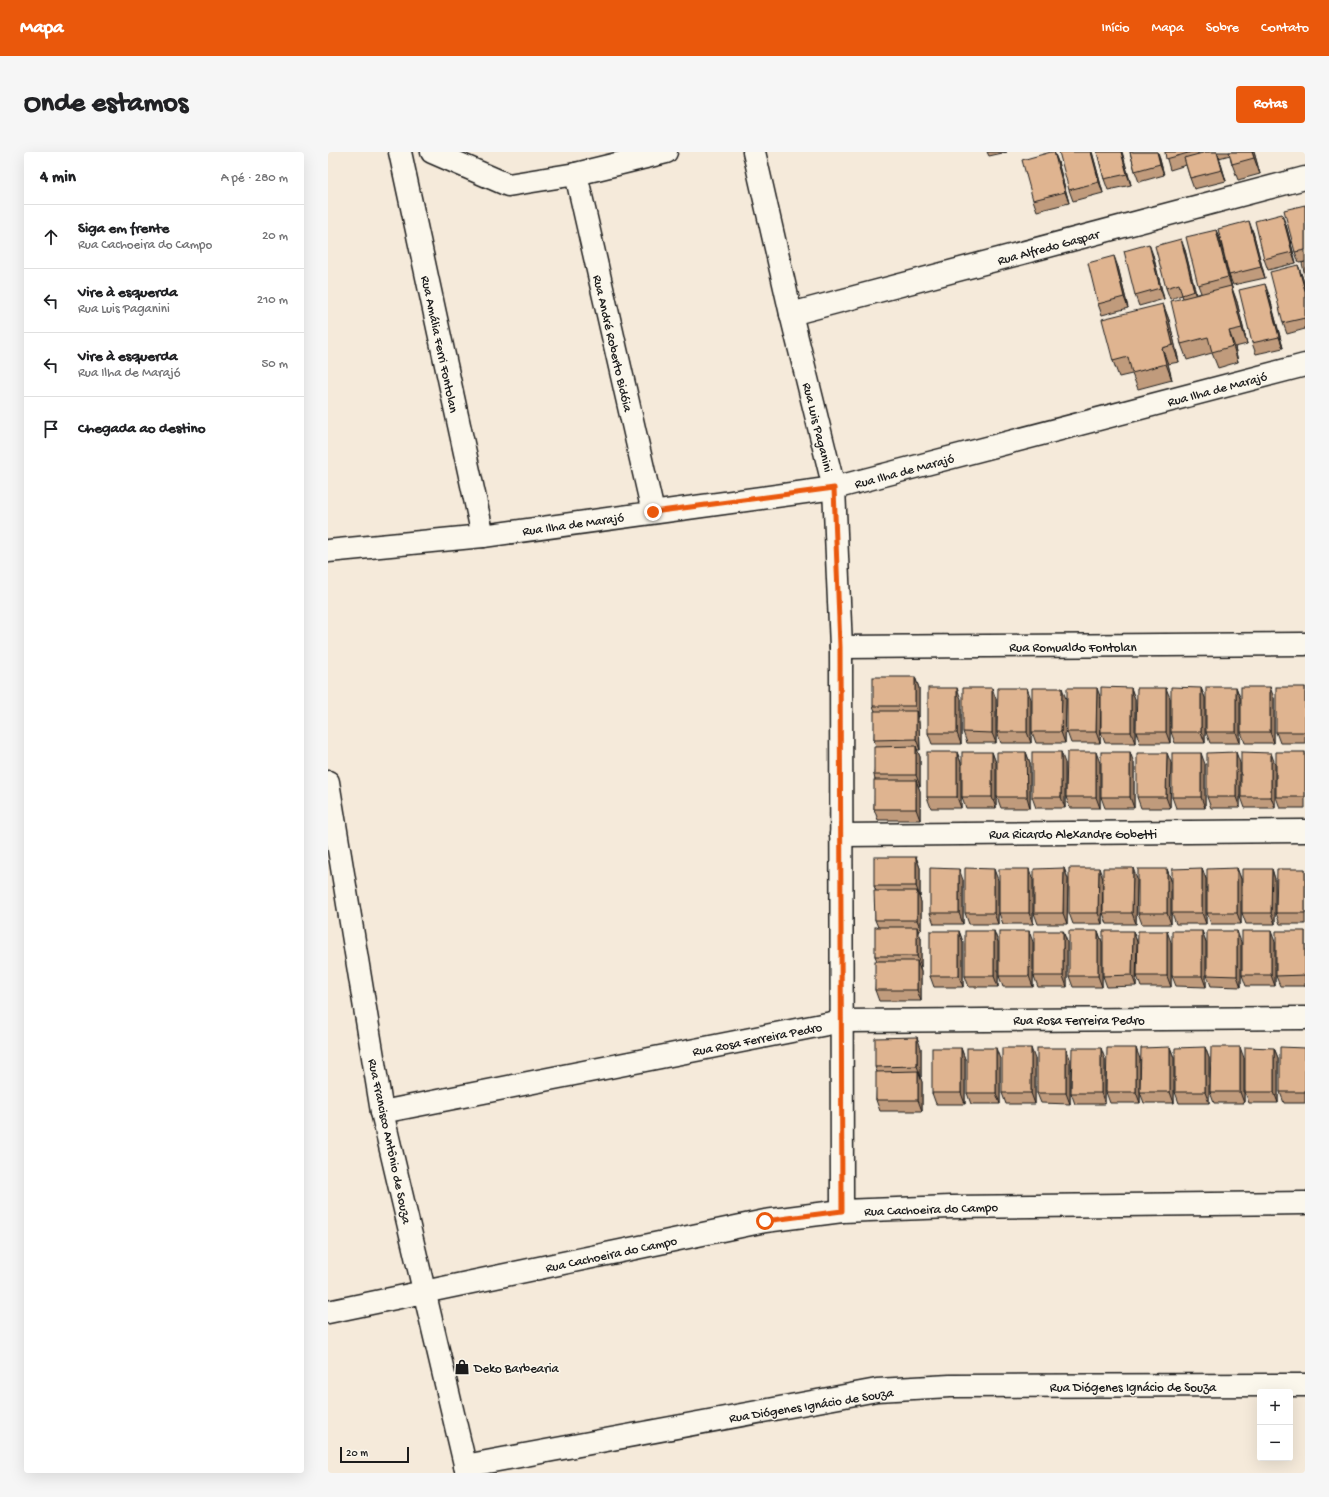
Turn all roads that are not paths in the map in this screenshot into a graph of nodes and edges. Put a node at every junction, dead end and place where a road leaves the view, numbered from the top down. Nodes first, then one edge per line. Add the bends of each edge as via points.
1 (400, 152) edge
2 (432, 152) edge
3 (666, 152) edge
4 (754, 152) edge
5 (576, 174) junction
6 (1305, 178) edge
7 (791, 314) junction
8 (1305, 365) edge
9 (834, 488) junction
10 (653, 512) junction
11 (483, 536) junction
12 (328, 552) edge
13 (1305, 644) edge
14 (840, 647) junction
15 (328, 782) edge
16 (1305, 831) edge
17 (841, 835) junction
18 (1305, 1018) edge
19 (842, 1021) junction
20 (382, 1112) junction
21 (1305, 1203) edge
22 (842, 1211) junction
23 (424, 1292) junction
24 (328, 1312) edge
25 (1305, 1385) edge
26 (466, 1470) edge

1 - 11 street, Rua Amália Ferri Fontolan
2 - 5 street via 508,185
3 - 5 street
4 - 7 street, Rua Luis Paganini
5 - 10 street, Rua André Roberto Bidóia
6 - 7 street, Rua Alfredo Gaspar
7 - 9 street, Rua Luis Paganini
8 - 9 street, Rua Ilha de Marajó
9 - 10 street, Rua Ilha de Marajó
9 - 14 street, Rua Luis Paganini
10 - 11 street, Rua Ilha de Marajó
11 - 12 street, Rua Ilha de Marajó
13 - 14 street, Rua Romualdo Fontolan
14 - 17 street, Rua Luis Paganini
15 - 20 street, Rua Francisco Antônio de Souza
16 - 17 street, Rua Ricardo Alexandre Gobetti
17 - 19 street, Rua Luis Paganini
18 - 19 street, Rua Rosa Ferreira Pedro
19 - 20 street, Rua Rosa Ferreira Pedro
19 - 22 street, Rua Luis Paganini
20 - 23 street, Rua Francisco Antônio de Souza
21 - 22 street, Rua Cachoeira do Campo via 951,1207
22 - 23 street, Rua Cachoeira do Campo via 765,1221
23 - 24 street, Rua Cachoeira do Campo
23 - 26 street, Rua Francisco Antônio de Souza
25 - 26 street, Rua Diógenes Ignácio de Souza via 950,1386 877,1390

